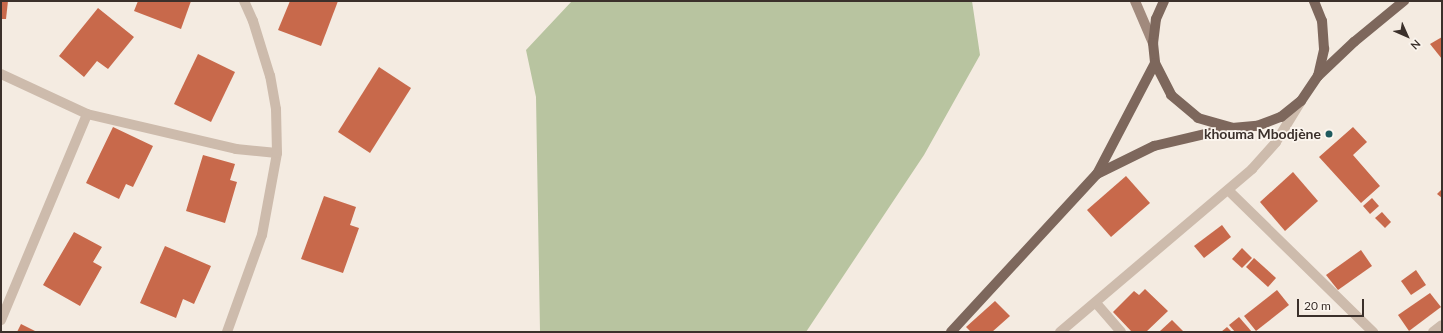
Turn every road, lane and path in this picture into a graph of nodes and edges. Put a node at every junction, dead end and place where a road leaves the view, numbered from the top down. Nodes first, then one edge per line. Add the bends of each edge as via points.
1 (244, 1) edge
2 (1135, 1) edge
3 (1164, 1) edge
4 (1314, 1) edge
5 (1404, 1) edge
6 (1153, 43) junction
7 (1155, 63) junction
8 (1, 74) edge
9 (1318, 76) junction
10 (1301, 101) junction
11 (87, 114) junction
12 (1232, 128) junction
13 (277, 153) junction
14 (1097, 174) junction
15 (1229, 191) junction
16 (1096, 303) junction
17 (1, 320) edge
18 (1442, 325) edge
19 (227, 332) edge
20 (951, 332) edge
21 (1060, 332) edge
22 (1121, 332) edge
23 (1373, 332) edge
24 (1433, 332) edge

1 - 13 street via 270,76 276,109
2 - 6 street
3 - 6 main road via 1156,19
4 - 9 main road via 1322,21 1324,49
5 - 9 main road
6 - 7 main road
7 - 12 main road via 1171,95 1198,118
7 - 14 main road
8 - 11 street
9 - 10 main road
10 - 12 main road via 1281,117 1263,124
10 - 15 street via 1276,142
11 - 13 street via 236,149
11 - 17 street
12 - 14 main road via 1154,146
13 - 19 street via 262,235
14 - 20 main road
15 - 16 street
15 - 23 street
16 - 21 street
16 - 22 street
18 - 24 street

